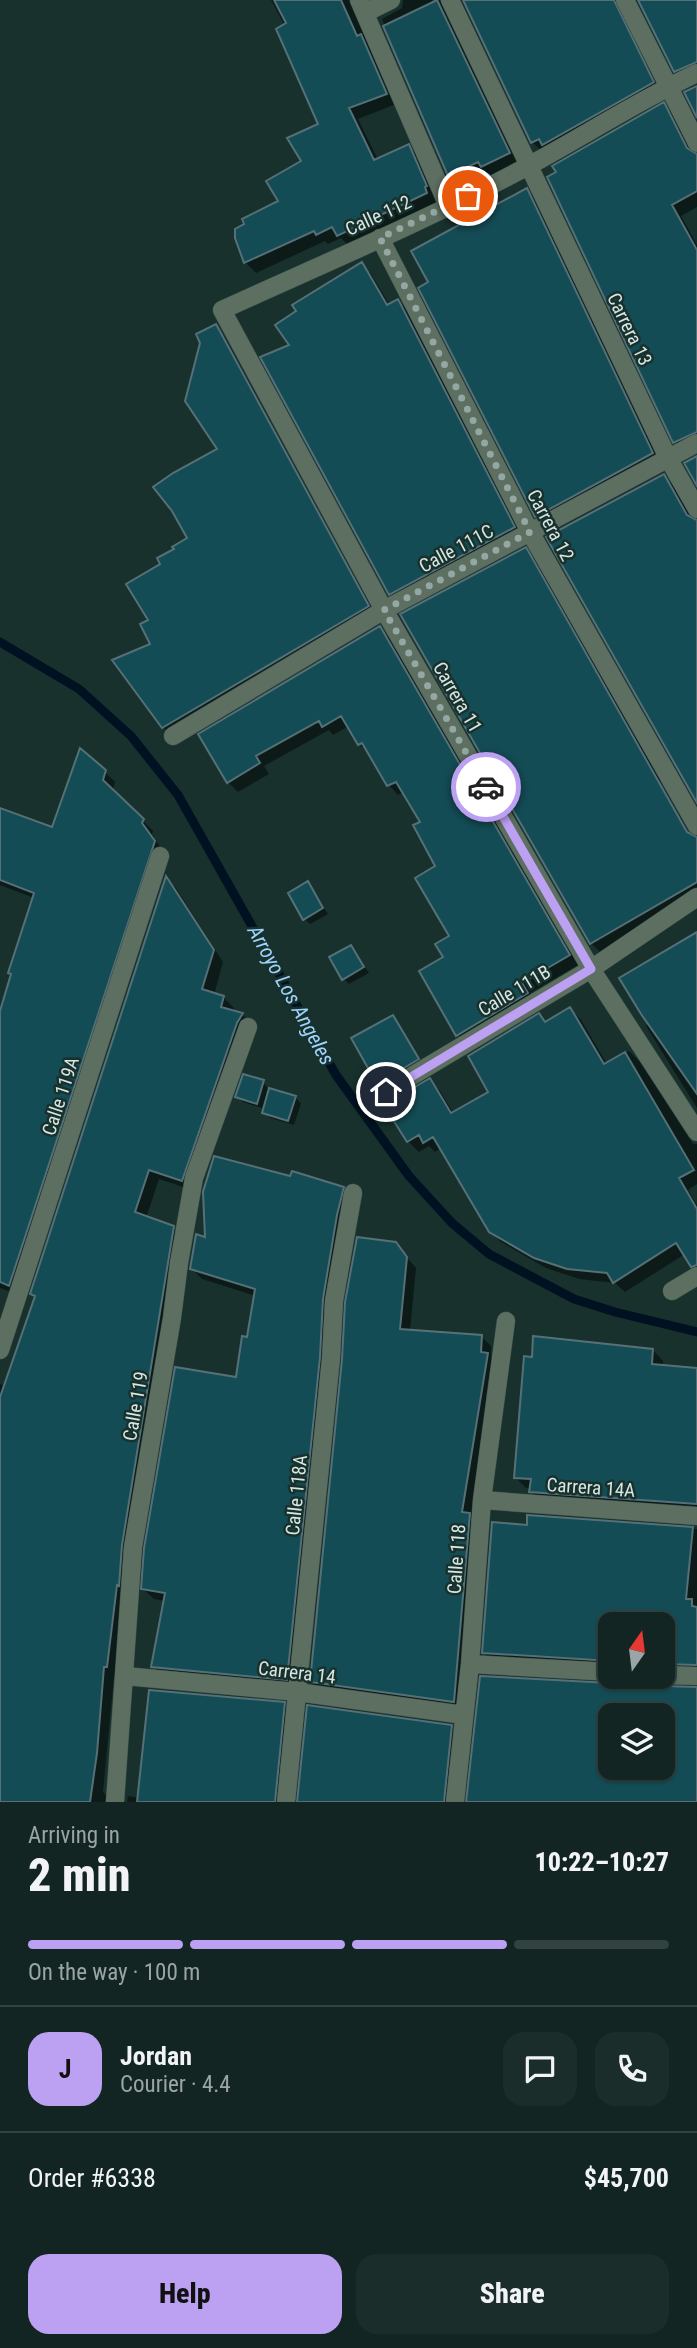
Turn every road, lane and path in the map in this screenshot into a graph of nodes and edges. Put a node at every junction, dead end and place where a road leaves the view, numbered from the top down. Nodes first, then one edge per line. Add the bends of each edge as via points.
1 (391, 0) edge
2 (450, 0) edge
3 (625, 0) edge
4 (362, 6) edge
5 (697, 73) edge
6 (668, 87) junction
7 (697, 143) edge
8 (528, 166) junction
9 (448, 206) junction
10 (380, 238) junction
11 (222, 310) joint
12 (697, 443) edge
13 (668, 458) junction
14 (697, 509) edge
15 (530, 532) junction
16 (384, 610) junction
17 (173, 736) dead end
18 (697, 825) edge
19 (160, 856) dead end
20 (697, 897) edge
21 (591, 969) junction
22 (248, 1027) dead end
23 (386, 1092) dead end
24 (697, 1132) edge
25 (353, 1193) dead end
26 (697, 1276) edge
27 (672, 1291) dead end
28 (506, 1321) dead end
29 (0, 1350) edge
30 (482, 1500) junction
31 (697, 1516) edge
32 (470, 1664) junction
33 (598, 1671) edge
34 (676, 1675) edge
35 (125, 1676) junction
36 (697, 1676) edge
37 (298, 1692) junction
38 (464, 1715) junction
39 (115, 1802) edge
40 (286, 1802) edge
41 (455, 1802) edge

1 - 4 street
2 - 8 street, Carrera 13
3 - 6 street
4 - 9 street
5 - 6 street, Calle 112
6 - 7 street
6 - 8 street, Calle 112
8 - 9 street, Calle 112
8 - 13 street, Carrera 13
9 - 10 street, Calle 112
10 - 11 street, Calle 112
10 - 15 street, Carrera 12
11 - 16 street, Carrera 11
12 - 13 street, Calle 111C
13 - 14 street, Carrera 13
13 - 15 street, Calle 111C
15 - 16 street, Calle 111C
15 - 18 street, Carrera 12
16 - 17 street, Calle 111C
16 - 21 street, Carrera 11
19 - 29 street, Calle 119A
20 - 21 street, Calle 111B
21 - 23 street, Calle 111B
21 - 24 street, Carrera 11
22 - 35 street, Calle 119 via 194,1178 132,1547
25 - 37 street, Calle 118A via 334,1301
26 - 27 street
28 - 30 street, Calle 118
30 - 31 street, Carrera 14A
30 - 32 street, Calle 118
32 - 33 street
32 - 38 street, Calle 118
34 - 36 street
35 - 37 street, Carrera 14
35 - 39 street, Calle 119
37 - 38 street, Carrera 14
37 - 40 street, Calle 118A
38 - 41 street, Calle 118

